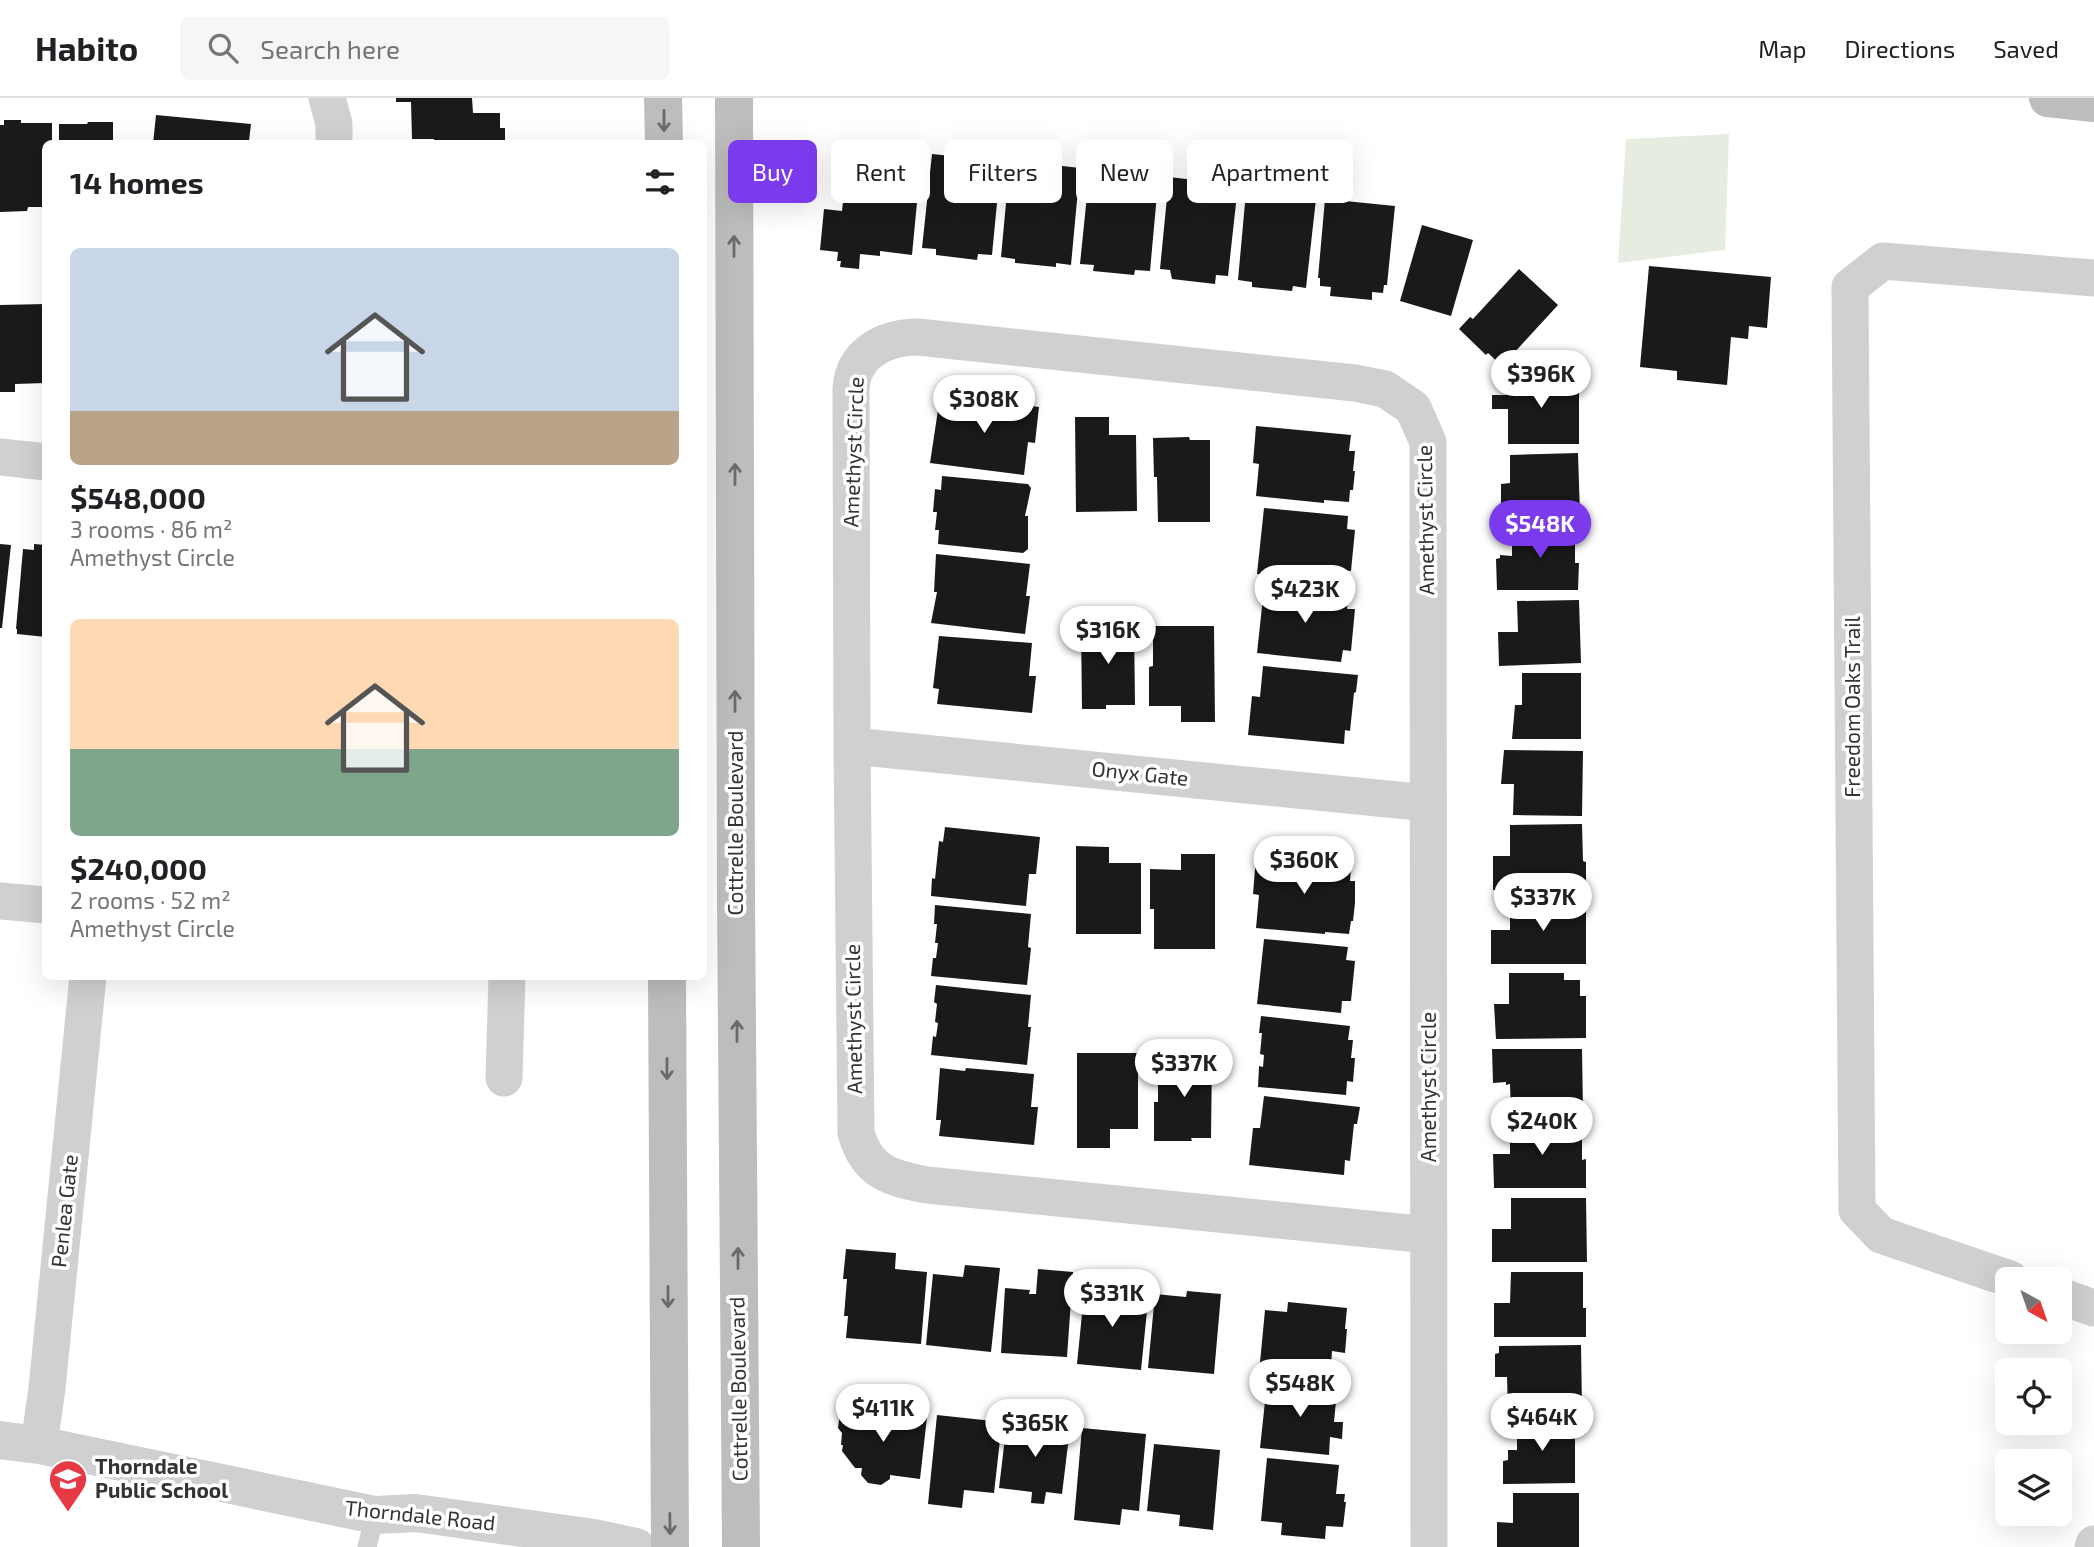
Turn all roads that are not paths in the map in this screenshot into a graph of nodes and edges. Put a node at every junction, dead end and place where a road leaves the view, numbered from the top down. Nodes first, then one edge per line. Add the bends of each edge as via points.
1 (327, 98) edge
2 (663, 98) edge
3 (734, 98) edge
4 (2048, 98) edge
5 (2094, 103) edge
6 (334, 140) edge
7 (664, 140) edge
8 (2094, 278) edge
9 (0, 457) edge
10 (42, 462) edge
11 (852, 746) junction
12 (1428, 803) junction
13 (0, 901) edge
14 (42, 905) edge
15 (88, 980) edge
16 (507, 980) edge
17 (667, 980) edge
18 (504, 1078) dead end
19 (1429, 1235) junction
20 (1995, 1274) edge
21 (2072, 1300) edge
22 (2094, 1308) edge
23 (0, 1440) edge
24 (39, 1445) junction
25 (371, 1531) edge
26 (636, 1547) edge
27 (670, 1547) edge
28 (741, 1547) edge
29 (1429, 1547) edge

1 - 6 street
2 -> 7 main road
28 -> 3 main road, Cottrelle Boulevard
4 - 5 main road
8 - 20 street, Freedom Oaks Trail via 1883,261 1850,287 1857,1210 1881,1235
9 - 10 street
11 - 12 street, Onyx Gate
11 - 12 street, Amethyst Circle via 852,377 873,350 891,340 918,337 1355,383 1385,388 1413,408 1428,442
11 - 19 street, Amethyst Circle via 856,1133 872,1164 890,1176 927,1185
12 - 19 street, Amethyst Circle
13 - 14 street
15 - 24 street, Penlea Gate
16 - 18 street
17 -> 27 main road
19 - 29 street, Amethyst Circle
21 - 22 street
23 - 24 street, Thorndale Road
24 - 25 street, Thorndale Road
25 - 26 street, Thorndale Road via 415,1513

